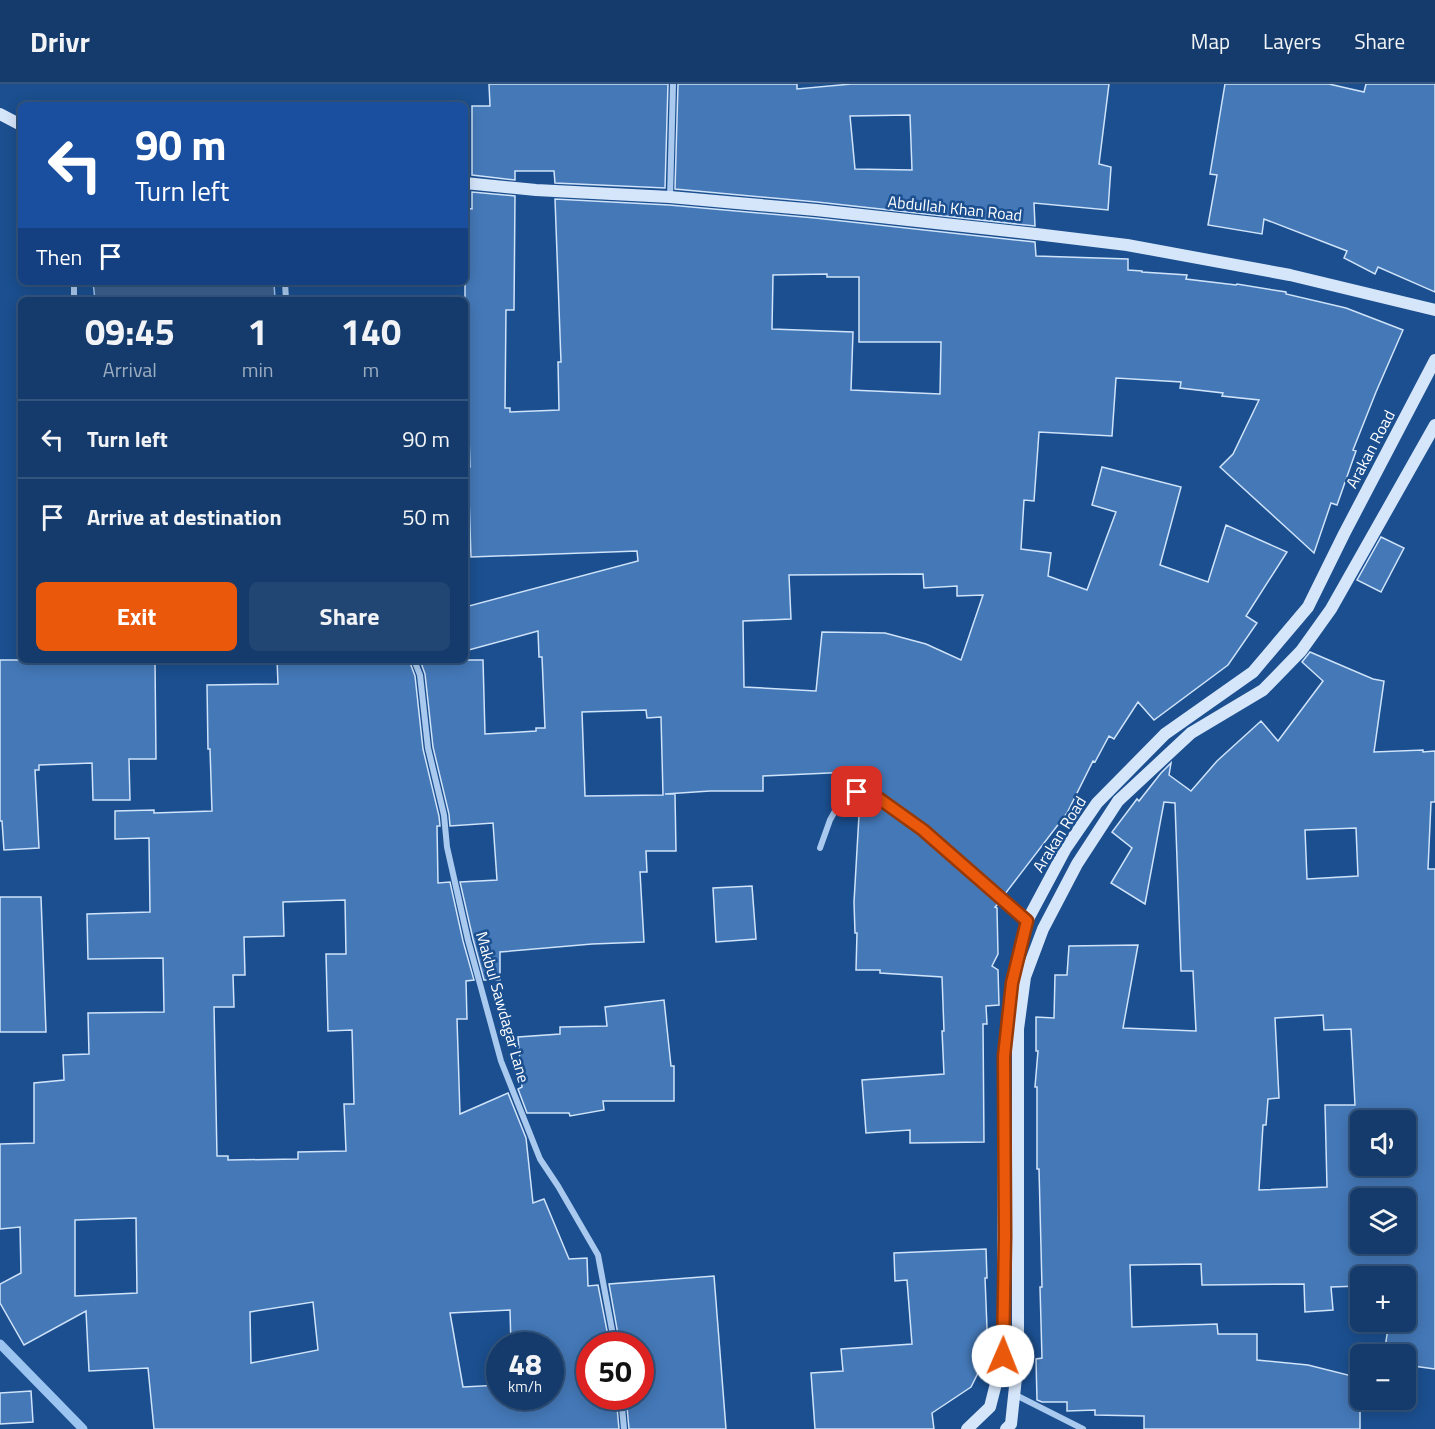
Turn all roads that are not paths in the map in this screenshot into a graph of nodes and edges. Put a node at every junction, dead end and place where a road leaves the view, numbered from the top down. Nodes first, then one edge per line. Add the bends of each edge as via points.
1 (673, 84) edge
2 (0, 114) edge
3 (18, 123) edge
4 (468, 183) edge
5 (670, 197) junction
6 (1435, 310) edge
7 (1435, 360) edge
8 (1435, 425) edge
9 (415, 663) edge
10 (820, 848) dead end
11 (1027, 921) junction
12 (612, 1332) edge
13 (1014, 1394) junction
14 (622, 1410) edge
15 (624, 1429) edge
16 (967, 1429) edge
17 (1006, 1429) edge
18 (1083, 1429) edge

1 - 5 street
2 - 3 main road
4 - 5 main road, Abdullah Khan Road
5 - 6 main road, Abdullah Khan Road via 1127,245 1290,275
7 - 11 main road, Arakan Road via 1308,607 1253,672 1166,734 1097,803 1066,848
8 - 13 main road, Arakan Road via 1331,609 1301,651 1263,690 1191,733 1118,801 1077,864 1043,929 1024,977 1018,1029 1018,1359
9 - 12 street, Makbul Sawdagar Lane via 447,847 501,1061 540,1159 598,1255
10 - 11 street via 840,802 857,792 874,795 923,830
11 - 16 main road, Arakan Road via 1012,983 1004,1056 1003,1356 990,1407
13 - 17 main road, Arakan Road via 1011,1424
13 - 18 street
14 - 15 street

